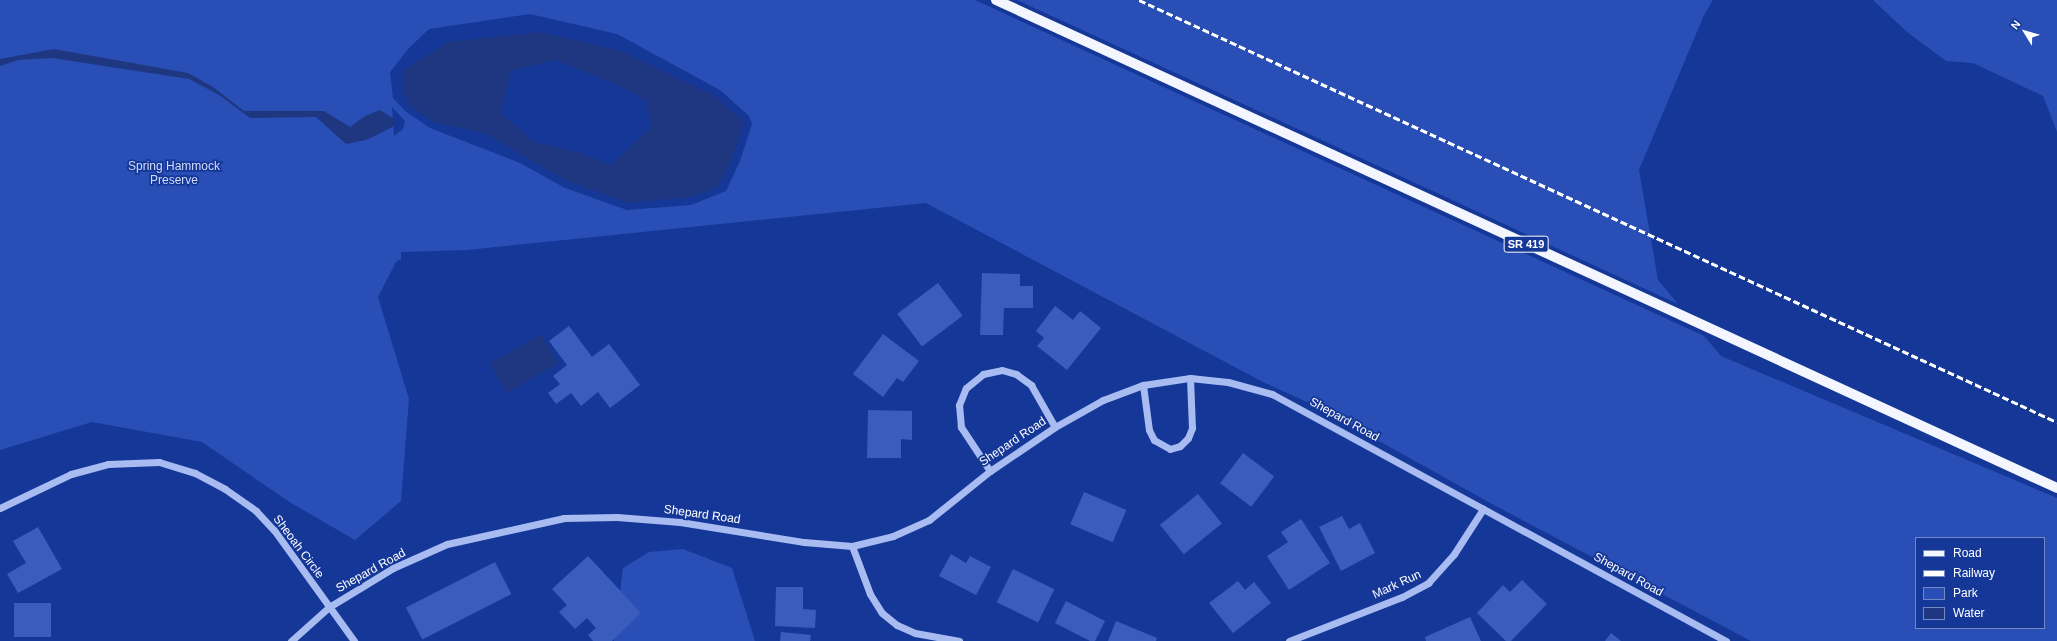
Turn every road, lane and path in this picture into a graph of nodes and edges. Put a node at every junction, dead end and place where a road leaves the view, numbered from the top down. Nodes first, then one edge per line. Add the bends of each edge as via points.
1 (996, 0) edge
2 (1190, 378) junction
3 (1143, 386) junction
4 (1055, 427) junction
5 (990, 471) junction
6 (2057, 488) edge
7 (0, 508) edge
8 (1484, 509) junction
9 (852, 546) junction
10 (329, 607) junction
11 (1715, 638) edge
12 (291, 641) edge
13 (354, 641) edge
14 (958, 641) edge
15 (1289, 641) edge
16 (1726, 641) edge

1 - 6 main road, SR 419
2 - 3 street, Shepard Road
2 - 3 street via 1192,428 1188,438 1180,446 1170,449 1154,440 1149,430
2 - 8 street, Shepard Road via 1228,382 1272,394
3 - 4 street, Shepard Road via 1103,400
4 - 5 street, Shepard Road
4 - 5 street via 1031,385 1026,381 1016,374 1002,370 983,374 966,388 959,405 961,427
5 - 9 street, Shepard Road via 928,520 892,536
7 - 10 street, Sheoah Circle via 71,474 108,464 159,462 195,473 225,489 256,511 274,530
8 - 11 street, Shepard Road
8 - 15 street, Mark Run via 1454,554 1428,583 1402,597
9 - 10 street, Shepard Road via 804,542 680,522 617,517 564,518 447,544 393,568
9 - 14 street via 870,594 882,613 897,625 915,633
10 - 12 street, Shepard Road
10 - 13 street, Sheoah Circle
11 - 16 street, Shepard Road

